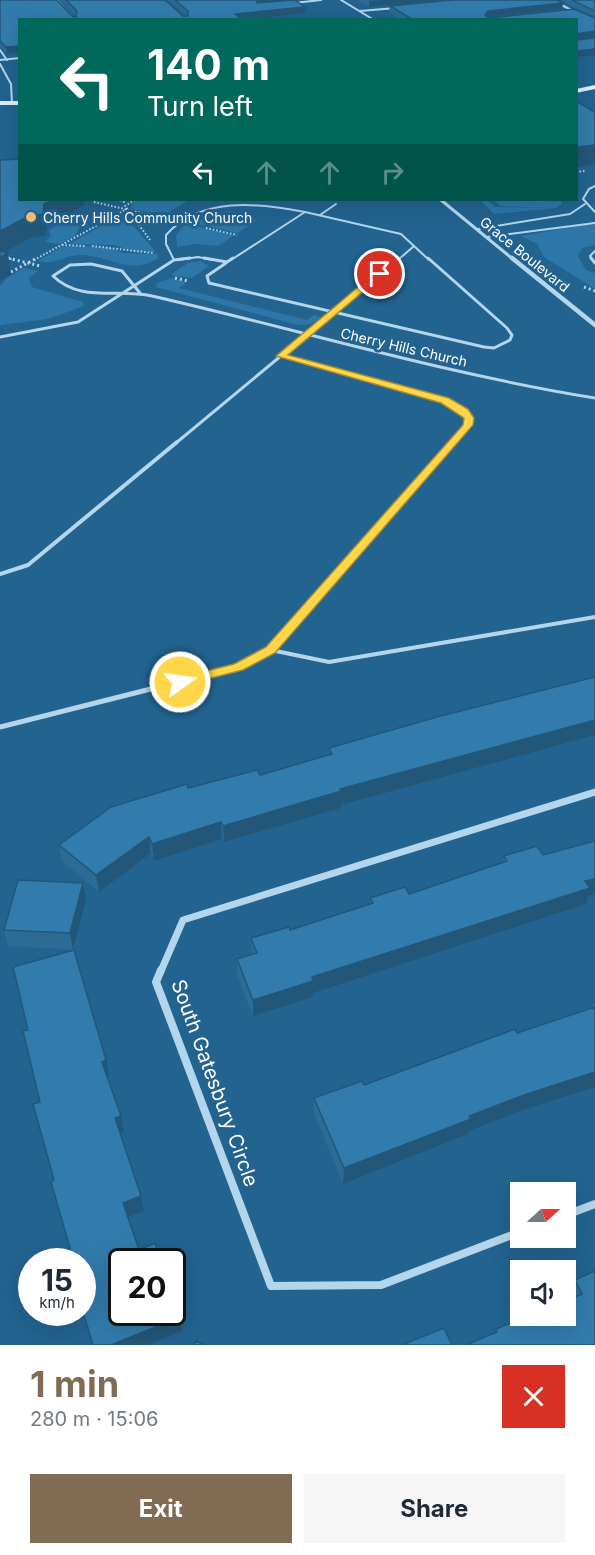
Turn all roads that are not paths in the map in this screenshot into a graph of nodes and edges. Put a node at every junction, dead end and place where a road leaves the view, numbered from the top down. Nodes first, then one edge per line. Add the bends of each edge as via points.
1 (57, 0) edge
2 (321, 0) edge
3 (341, 0) edge
4 (552, 0) edge
5 (290, 3) edge
6 (406, 7) edge
7 (573, 11) junction
8 (360, 12) junction
9 (563, 12) edge
10 (581, 14) edge
11 (73, 18) edge
12 (370, 18) edge
13 (0, 50) edge
14 (18, 58) edge
15 (8, 60) junction
16 (0, 62) edge
17 (595, 87) edge
18 (578, 91) edge
19 (0, 103) edge
20 (16, 103) edge
21 (595, 186) edge
22 (442, 201) edge
23 (336, 204) dead end
24 (585, 204) junction
25 (305, 212) junction
26 (595, 212) edge
27 (320, 215) junction
28 (595, 223) edge
29 (478, 229) junction
30 (488, 237) junction
31 (414, 246) junction
32 (595, 251) edge
33 (174, 260) junction
34 (227, 262) junction
35 (595, 263) edge
36 (134, 286) junction
37 (123, 293) junction
38 (140, 293) junction
39 (334, 312) junction
40 (595, 325) edge
41 (305, 336) junction
42 (0, 337) edge
43 (281, 356) junction
44 (595, 398) edge
45 (0, 574) edge
46 (595, 617) edge
47 (271, 650) junction
48 (0, 727) edge
49 (595, 792) edge
50 (595, 1204) edge
51 (576, 1211) edge
52 (510, 1236) edge

1 - 11 lane
2 - 5 lane
3 - 8 street
4 - 7 street
6 - 8 street
7 - 9 lane
7 - 10 street
8 - 12 street
13 - 15 lane
14 - 15 street
15 - 16 street
16 - 20 street
17 - 18 main road
19 - 20 main road
21 - 24 lane via 586,193
22 - 29 street, Grace Boulevard
23 - 27 lane
24 - 26 lane
24 - 29 lane via 570,214
25 - 27 lane
25 - 33 lane via 252,204 197,214 166,236
25 - 34 lane
27 - 31 lane via 401,234
28 - 30 lane
29 - 30 street, Grace Boulevard
30 - 40 street, Grace Boulevard
31 - 39 lane
31 - 39 lane via 507,328 512,335 510,340 494,348 484,347
32 - 35 lane via 590,256
33 - 34 lane via 198,256
33 - 36 lane
34 - 39 lane via 207,276 209,283
36 - 37 lane
36 - 37 lane, Cherry Hills Church via 122,271 90,264 70,265 53,276 59,286 89,294
36 - 38 lane, Cherry Hills Church
37 - 38 lane, Cherry Hills Church
37 - 42 lane via 78,322
38 - 41 lane, Cherry Hills Church
39 - 41 lane
41 - 43 lane
41 - 44 lane, Cherry Hills Church
43 - 45 lane via 28,565
43 - 47 lane via 445,400 469,418 468,425
46 - 47 lane via 329,662
47 - 48 lane via 239,667
49 - 52 street, South Gatesbury Circle via 183,920 156,982 271,1286 381,1285
50 - 51 street

